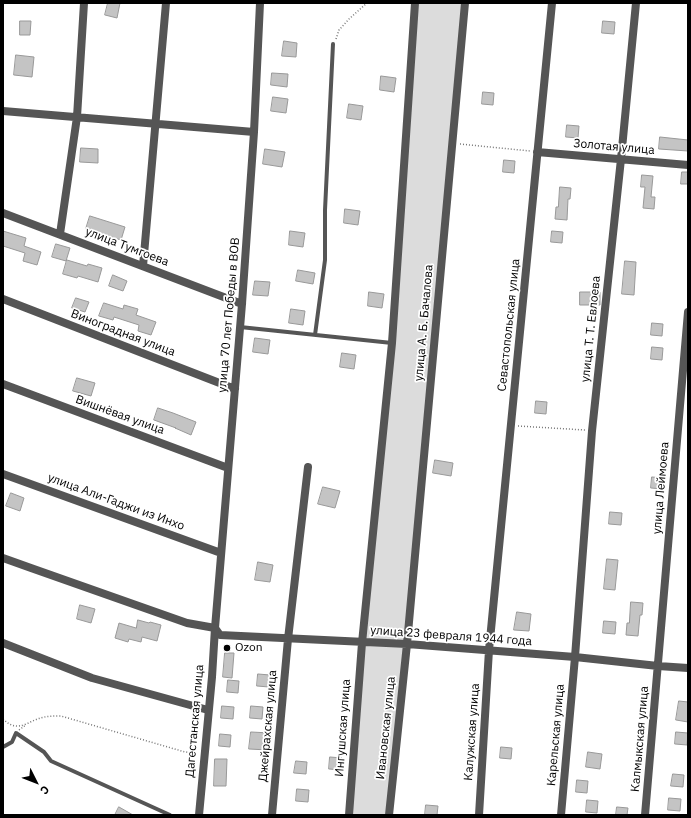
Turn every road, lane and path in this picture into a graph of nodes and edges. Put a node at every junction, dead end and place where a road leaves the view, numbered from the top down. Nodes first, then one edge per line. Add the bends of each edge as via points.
1 (84, 3) edge
2 (166, 3) edge
3 (260, 3) edge
4 (367, 3) edge
5 (415, 3) edge
6 (465, 3) edge
7 (552, 3) edge
8 (636, 3) edge
9 (334, 44) joint
10 (3, 111) edge
11 (77, 117) junction
12 (156, 124) junction
13 (254, 132) junction
14 (452, 144) junction
15 (537, 152) junction
16 (621, 159) junction
17 (688, 165) edge
18 (3, 213) edge
19 (60, 234) junction
20 (143, 266) junction
21 (3, 299) edge
22 (242, 304) junction
23 (688, 312) edge
24 (240, 327) junction
25 (315, 335) junction
26 (392, 343) junction
27 (3, 384) edge
28 (235, 389) junction
29 (511, 426) junction
30 (592, 431) junction
31 (308, 467) dead end
32 (228, 468) junction
33 (3, 474) edge
34 (221, 553) junction
35 (3, 558) edge
36 (215, 628) junction
37 (288, 638) junction
38 (3, 643) edge
39 (362, 643) junction
40 (407, 644) junction
41 (489, 650) junction
42 (575, 657) junction
43 (658, 666) junction
44 (688, 668) edge
45 (208, 710) junction
46 (3, 719) edge
47 (3, 748) edge
48 (204, 754) junction
49 (170, 815) edge
50 (199, 815) edge
51 (272, 815) edge
52 (349, 815) edge
53 (389, 815) edge
54 (479, 815) edge
55 (561, 815) edge
56 (645, 815) edge

1 - 11 street
2 - 12 street
3 - 13 street, улица 70 лет Победы в ВОВ
4 - 9 path via 339,30
5 - 26 street, Ингушская улица
6 - 14 street, улица А. Б. Бачалова
7 - 15 street, Севастопольская улица
8 - 16 street, улица Т. Т. Евлоева
9 - 25 lane via 324,210 325,260
10 - 11 street
11 - 12 street
11 - 19 street
12 - 13 street
12 - 20 street
13 - 22 street, улица 70 лет Победы в ВОВ
14 - 15 path
14 - 40 street, улица А. Б. Бачалова
15 - 16 street, Золотая улица
15 - 29 street, Севастопольская улица
16 - 17 street, Золотая улица
16 - 30 street, улица Т. Т. Евлоева
18 - 19 street, улица Тумгоева
19 - 20 street, улица Тумгоева
20 - 22 street, улица Тумгоева
21 - 28 street, Виноградная улица
22 - 24 street, улица 70 лет Победы в ВОВ
23 - 43 street, улица Леймоева
24 - 25 lane
24 - 28 street, улица 70 лет Победы в ВОВ
25 - 26 lane
26 - 39 street, Ингушская улица
27 - 32 street, Вишнёвая улица
28 - 32 street, улица 70 лет Победы в ВОВ
29 - 30 path
29 - 41 street, Севастопольская улица
30 - 42 street, улица Т. Т. Евлоева
31 - 37 street, Джейрахская улица
32 - 34 street, улица 70 лет Победы в ВОВ
33 - 34 street, улица Али-Гаджи из Инхо
34 - 36 street, улица 70 лет Победы в ВОВ
35 - 36 street via 187,623
36 - 37 street, улица 23 февраля 1944 года via 220,635
36 - 45 street, Дагестанская улица
37 - 39 street, улица 23 февраля 1944 года
37 - 51 street, Джейрахская улица
38 - 45 street via 92,678
39 - 40 street, улица 23 февраля 1944 года
39 - 52 street, Ингушская улица
40 - 41 street, улица 23 февраля 1944 года
40 - 53 street, Ивановская улица
41 - 42 street, улица 23 февраля 1944 года
41 - 54 street, Калужская улица
42 - 43 street, улица 23 февраля 1944 года
42 - 55 street, Карельская улица
43 - 44 street, улица 23 февраля 1944 года
43 - 56 street, Калмыкская улица
45 - 48 street, Дагестанская улица
46 - 48 path via 16,726 26,725 47,716 61,716 185,752
47 - 49 lane via 12,742 16,733 44,752 51,762
48 - 50 street, Дагестанская улица

